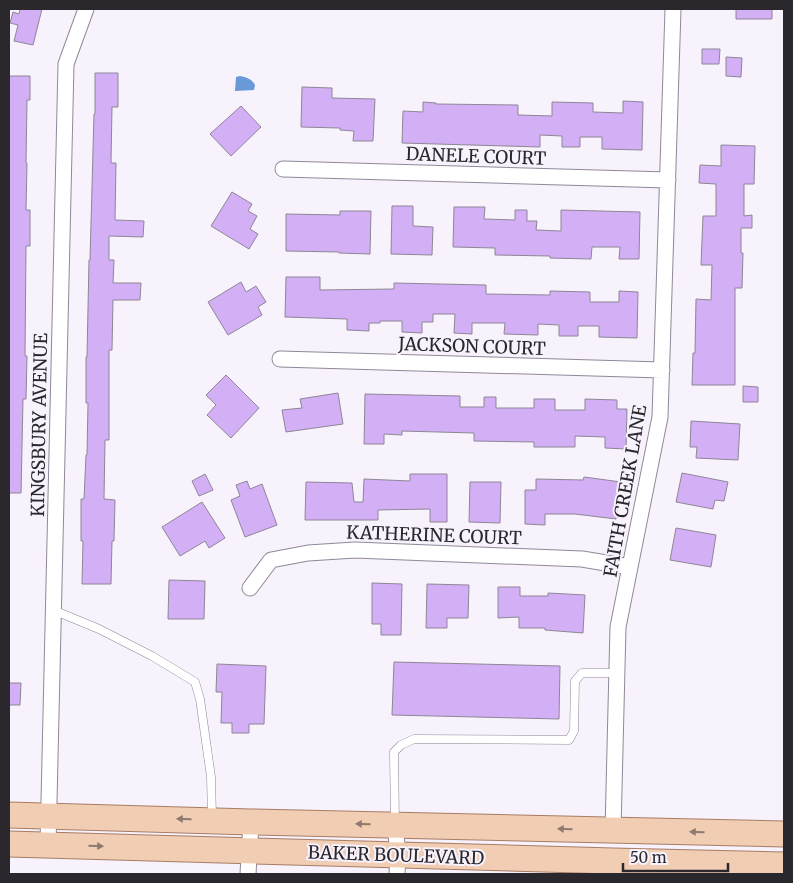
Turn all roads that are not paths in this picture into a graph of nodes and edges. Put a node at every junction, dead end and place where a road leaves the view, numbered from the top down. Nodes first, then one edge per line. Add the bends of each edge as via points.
1 (86, 9) edge
2 (673, 9) edge
3 (284, 169) dead end
4 (668, 180) junction
5 (280, 359) dead end
6 (662, 370) junction
7 (630, 567) junction
8 (250, 588) dead end
9 (53, 610) junction
10 (617, 674) junction
11 (9, 815) edge
12 (49, 816) junction
13 (212, 820) junction
14 (250, 822) junction
15 (395, 825) junction
16 (613, 830) junction
17 (784, 834) edge
18 (9, 844) edge
19 (48, 845) junction
20 (249, 862) edge
21 (613, 862) junction
22 (398, 865) edge
23 (784, 865) edge

1 - 9 street, KINGSBURY AVENUE via 66,64
2 - 4 street, FAITH CREEK LANE
3 - 4 street, DANELE COURT
4 - 6 street, FAITH CREEK LANE
5 - 6 street, JACKSON COURT
6 - 7 street, FAITH CREEK LANE via 660,417
7 - 8 street, KATHERINE COURT via 582,559 355,550 308,552 271,560
7 - 10 street, FAITH CREEK LANE via 618,627
9 - 12 street, KINGSBURY AVENUE
9 - 13 lane via 122,640 195,682 211,778
10 - 15 lane via 582,673 575,681 574,731 569,740 414,739 401,745 394,752
10 - 16 street, FAITH CREEK LANE
11 - 12 main road, BAKER BOULEVARD
13 -> 12 main road, BAKER BOULEVARD
12 - 19 street, KINGSBURY AVENUE
13 - 14 main road, BAKER BOULEVARD
15 -> 14 main road, BAKER BOULEVARD
14 - 20 street
16 -> 15 main road, BAKER BOULEVARD
15 - 22 street
17 -> 16 main road, BAKER BOULEVARD
16 - 21 main road
18 - 19 main road, BAKER BOULEVARD
19 -> 20 main road, BAKER BOULEVARD
20 - 22 main road, BAKER BOULEVARD
21 - 22 main road, BAKER BOULEVARD
21 - 23 main road, BAKER BOULEVARD

